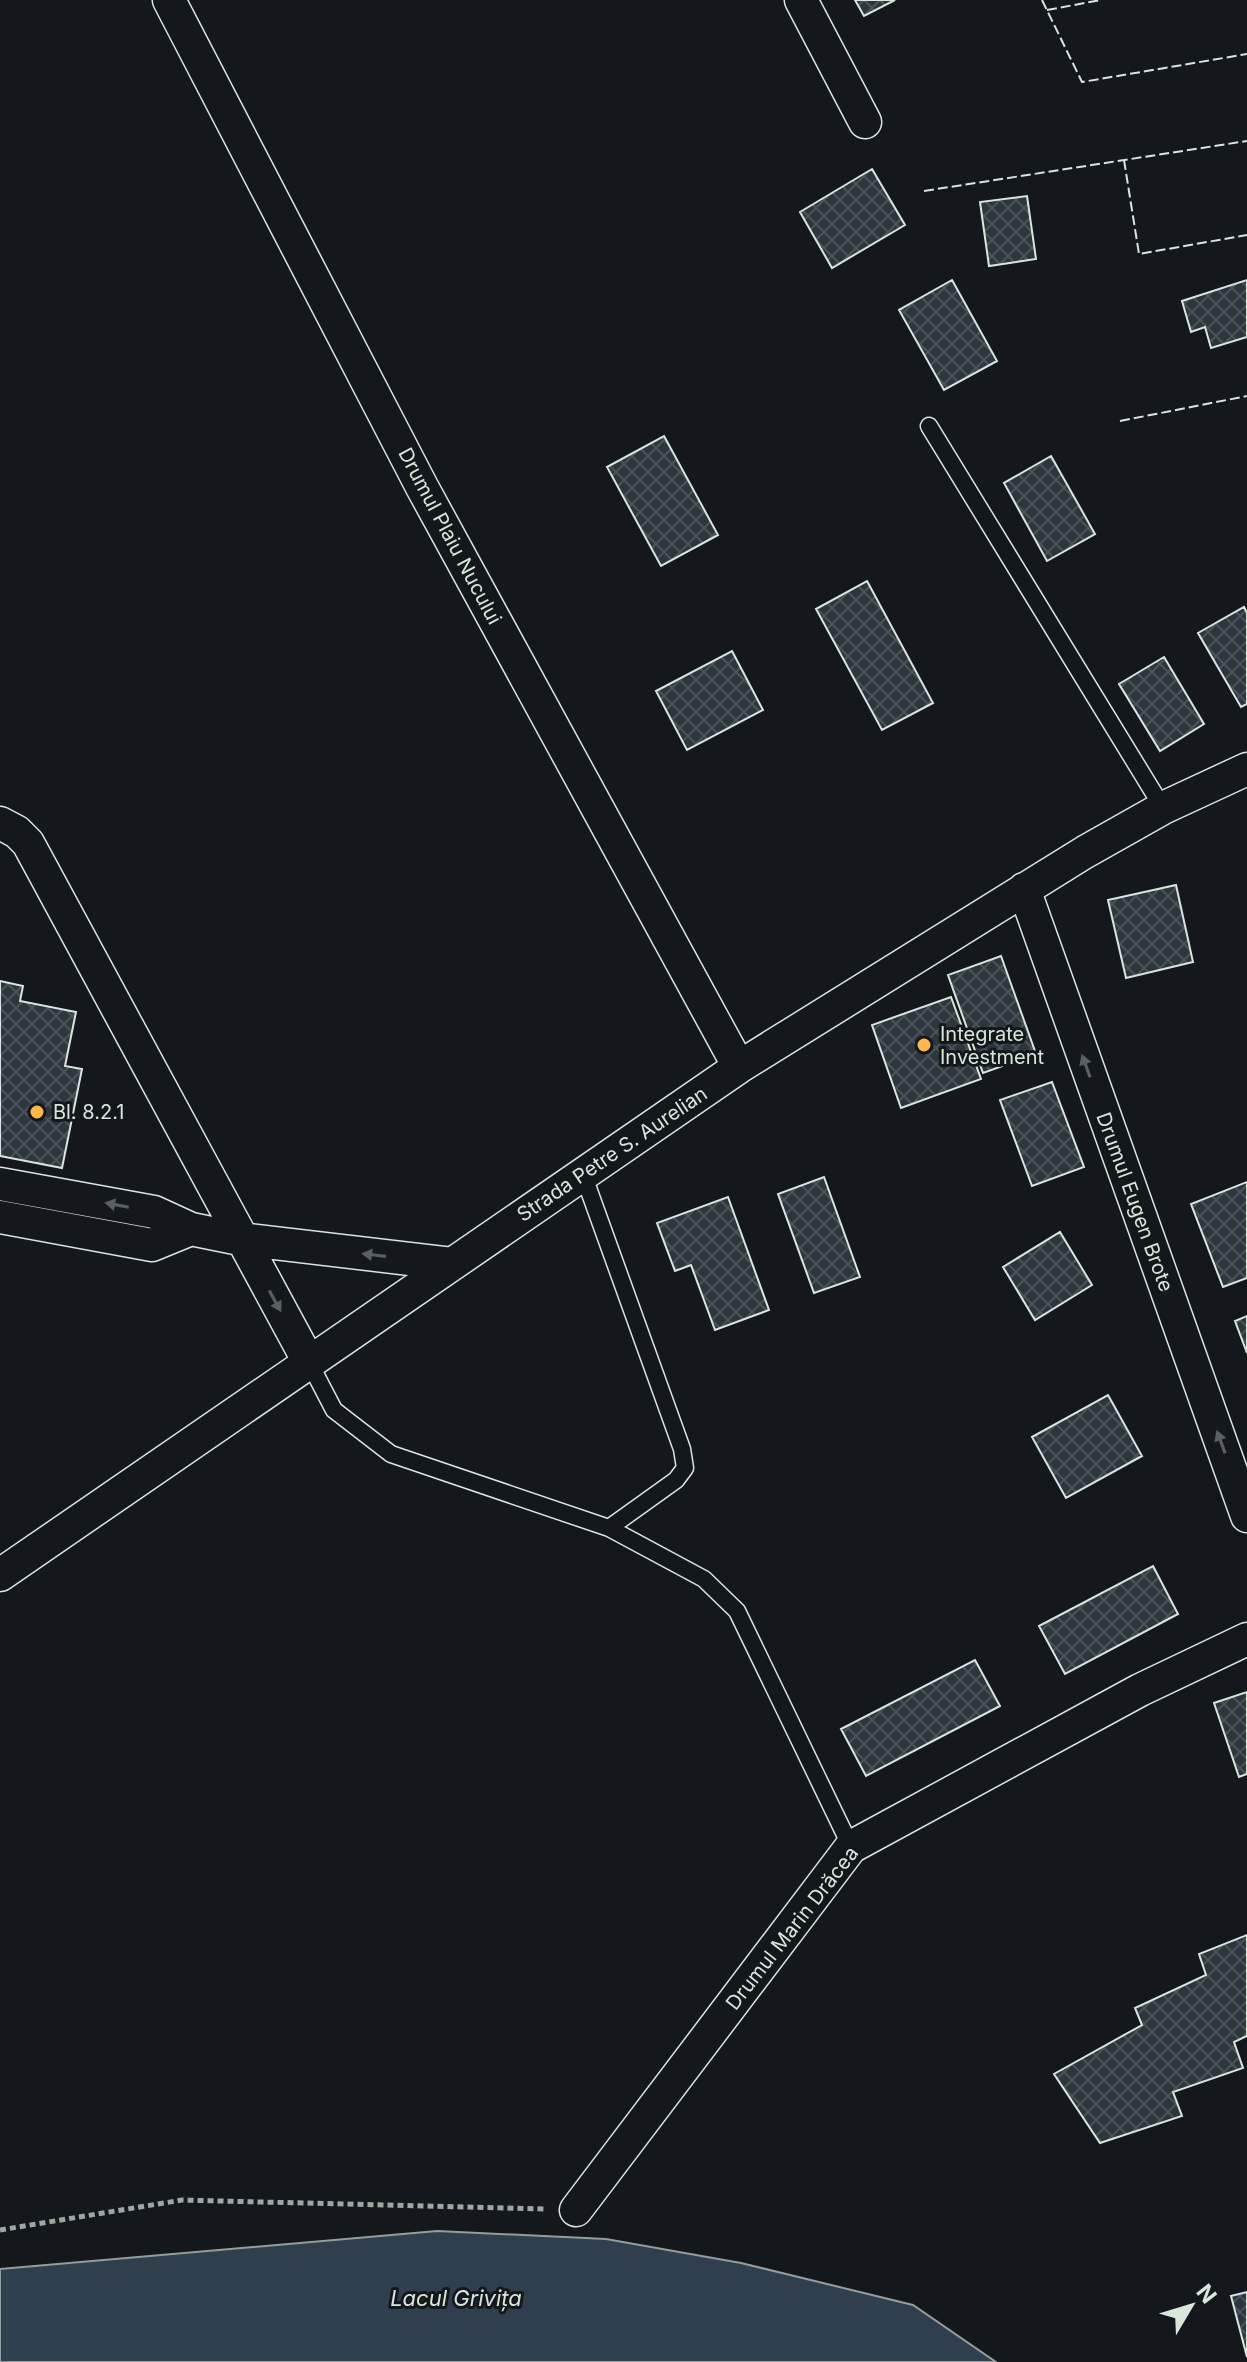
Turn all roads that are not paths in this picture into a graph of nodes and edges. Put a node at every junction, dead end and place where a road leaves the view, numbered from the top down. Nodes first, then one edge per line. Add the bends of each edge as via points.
1 (169, 0) edge
2 (801, 0) edge
3 (865, 122) dead end
4 (929, 426) dead end
5 (1247, 769) edge
6 (1163, 808) junction
7 (0, 823) edge
8 (1024, 889) junction
9 (739, 1067) junction
10 (583, 1174) junction
11 (0, 1184) edge
12 (0, 1217) edge
13 (191, 1229) junction
14 (240, 1239) junction
15 (452, 1264) junction
16 (310, 1364) junction
17 (1247, 1516) edge
18 (609, 1528) junction
19 (0, 1575) edge
20 (1247, 1639) edge
21 (851, 1847) junction
22 (576, 2210) road end

1 - 9 street, Drumul Plaiu Nucului via 422,487
2 - 3 street
4 - 6 lane
5 - 6 street, Strada Petre S. Aurelian
6 - 8 street, Strada Petre S. Aurelian
7 - 14 street via 28,843
8 - 9 street, Strada Petre S. Aurelian
17 -> 8 street, Drumul Eugen Brote
9 - 10 street, Strada Petre S. Aurelian
10 - 15 street, Strada Petre S. Aurelian
10 - 18 lane via 685,1468
13 -> 11 street via 154,1212
12 - 13 street via 152,1245
13 - 14 street
15 -> 14 street
14 -> 16 street
15 - 16 street, Strada Petre S. Aurelian
16 - 18 lane via 334,1410 391,1454
16 - 19 street, Strada Petre S. Aurelian
18 - 21 lane via 704,1579 737,1611
20 - 21 street, Drumul Marin Drăcea via 1140,1690
21 - 22 street, Drumul Marin Drăcea

